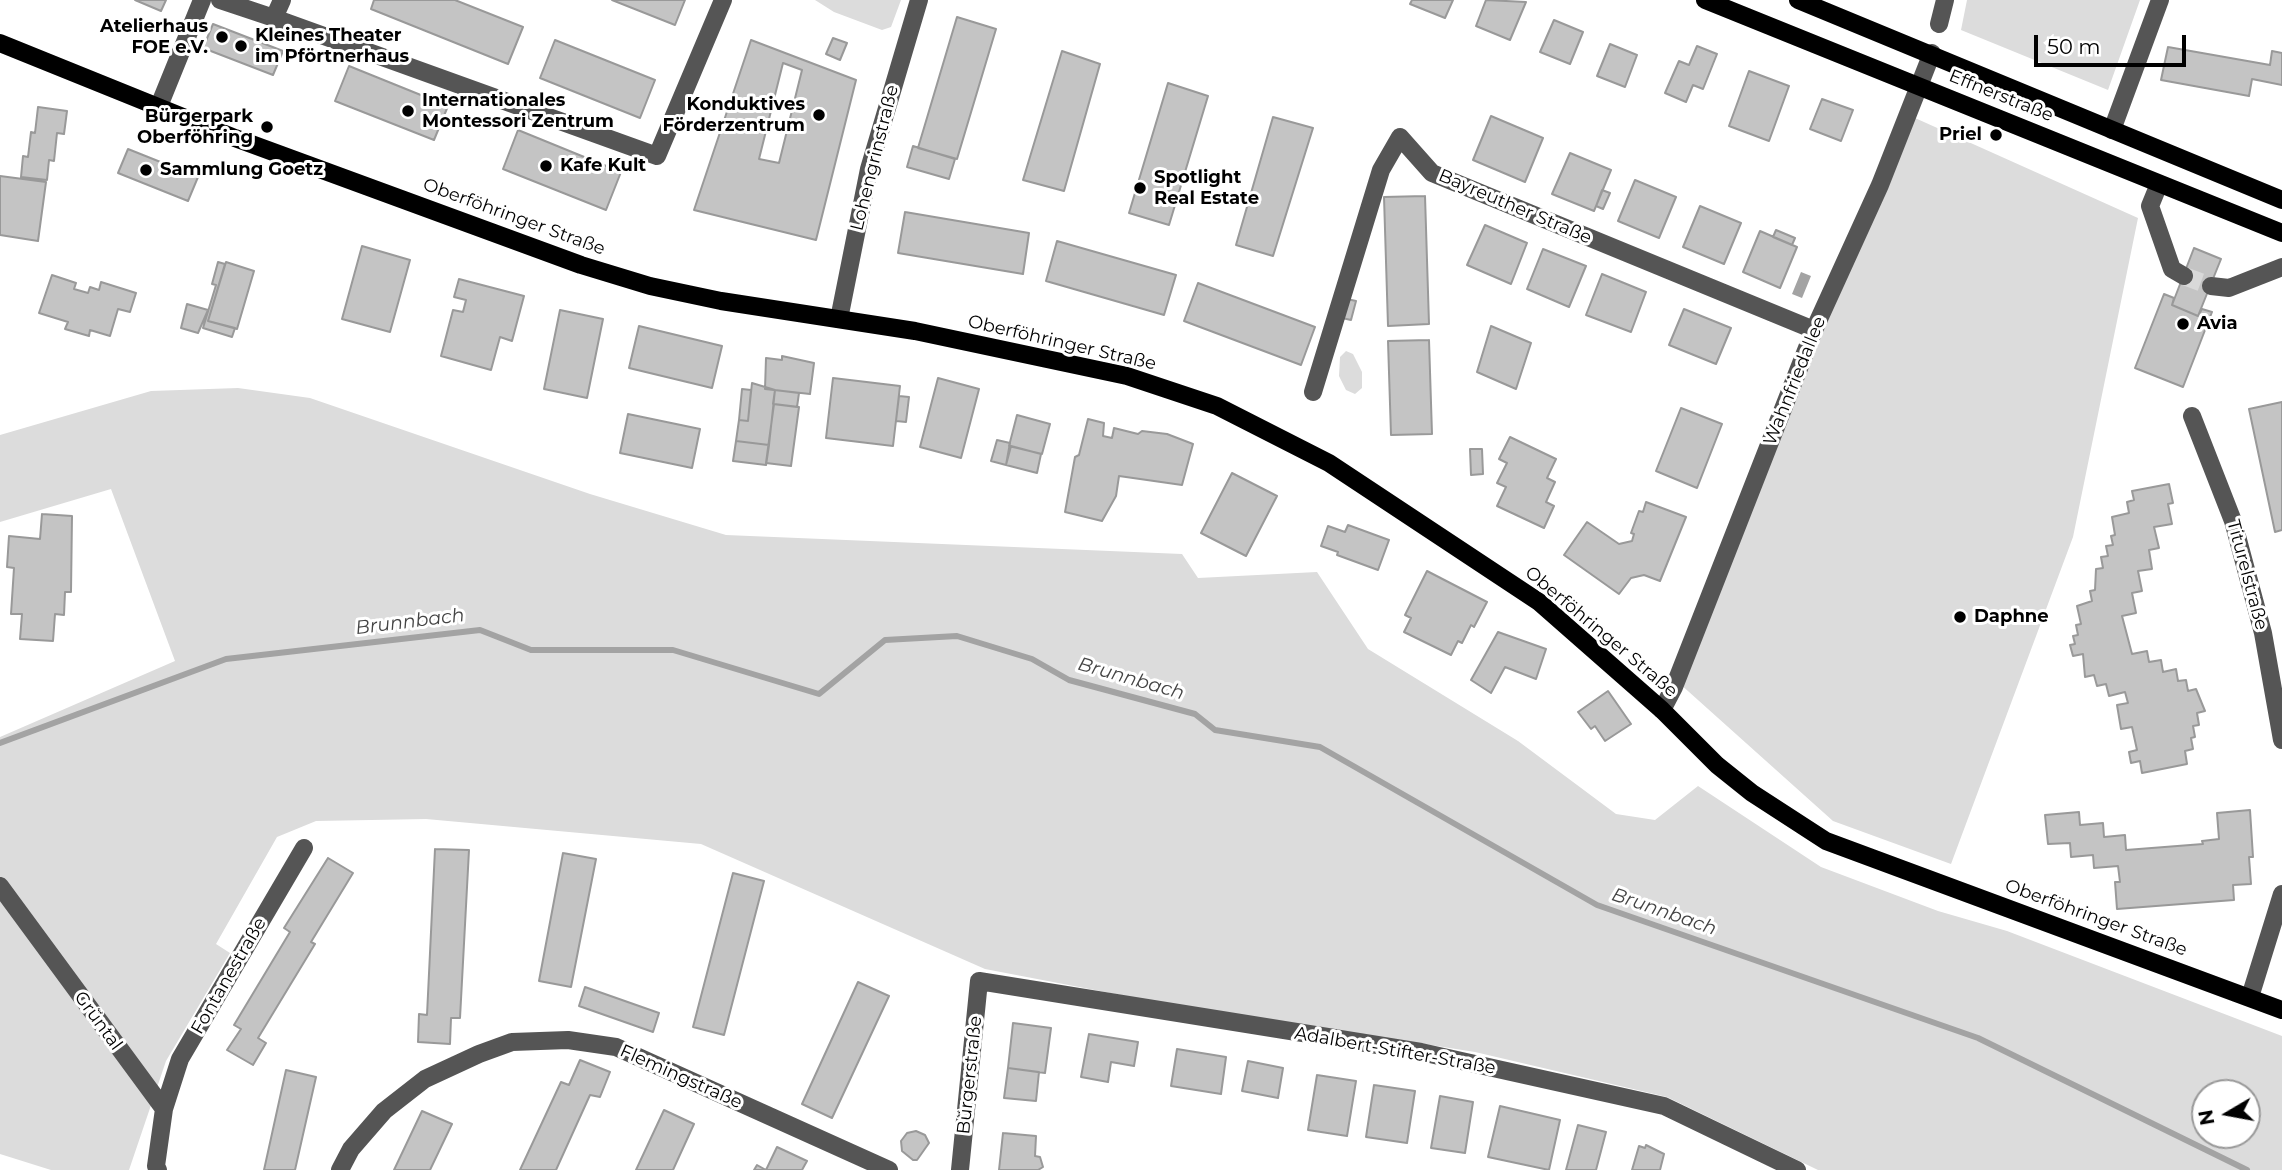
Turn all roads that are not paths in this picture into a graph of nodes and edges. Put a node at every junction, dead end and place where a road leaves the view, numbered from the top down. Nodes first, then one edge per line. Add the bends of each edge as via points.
1 (202, 0) edge
2 (220, 0) edge
3 (282, 0) edge
4 (723, 0) edge
5 (919, 0) edge
6 (1705, 0) edge
7 (1798, 0) edge
8 (1945, 0) edge
9 (2160, 0) edge
10 (274, 18) junction
11 (1939, 24) dead end
12 (0, 43) edge
13 (1932, 53) junction
14 (1920, 86) junction
15 (159, 106) junction
16 (2112, 131) junction
17 (2159, 184) junction
18 (2282, 200) edge
19 (2282, 233) edge
20 (2282, 267) edge
21 (2183, 276) tunnel mouth
22 (2211, 286) tunnel mouth
23 (839, 319) junction
24 (1814, 330) junction
25 (1313, 393) dead end
26 (2192, 416) dead end
27 (1662, 710) junction
28 (2282, 740) edge
29 (304, 848) dead end
30 (0, 886) edge
31 (2282, 894) edge
32 (979, 981) joint
33 (2250, 997) junction
34 (2282, 1010) edge
35 (164, 1109) junction
36 (1786, 1167) edge
37 (155, 1169) edge
38 (340, 1170) edge
39 (888, 1170) edge
40 (960, 1170) edge

1 - 15 street
2 - 10 street
3 - 10 street
4 - 10 street via 657,156
5 - 23 street, Lohengrinstraße via 869,169
6 - 14 main road, Effnerstraße
7 - 13 main road, Effnerstraße
8 - 11 street
9 - 16 street
12 - 15 main road, Oberföhringer Straße
13 - 14 street, Wahnfriedallee
13 - 16 main road, Effnerstraße
14 - 17 main road, Effnerstraße
14 - 24 street, Wahnfriedallee
15 - 23 main road, Oberföhringer Straße via 581,265 674,292
16 - 18 main road, Effnerstraße
17 - 19 main road, Effnerstraße
17 - 21 street via 2150,206 2172,269
20 - 22 street via 2229,288
23 - 27 main road, Oberföhringer Straße via 1127,376 1217,406 1329,463 1473,556 1539,602
24 - 25 street, Bayreuther Straße via 1432,173 1400,137 1381,170
24 - 27 street, Wahnfriedallee
26 - 28 street, Titurelstraße via 2233,521 2263,633
27 - 33 main road, Oberföhringer Straße via 1726,772 1826,841
29 - 35 street, Fontanestraße via 180,1059
30 - 35 street, Grüntal
31 - 33 street
32 - 36 street, Adalbert-Stifter-Straße via 1421,1052 1664,1106
32 - 40 street, Bürgerstraße
33 - 34 main road, Oberföhringer Straße
35 - 37 street
38 - 39 street, Flemingstraße via 351,1149 384,1111 425,1079 512,1042 568,1040 616,1047

